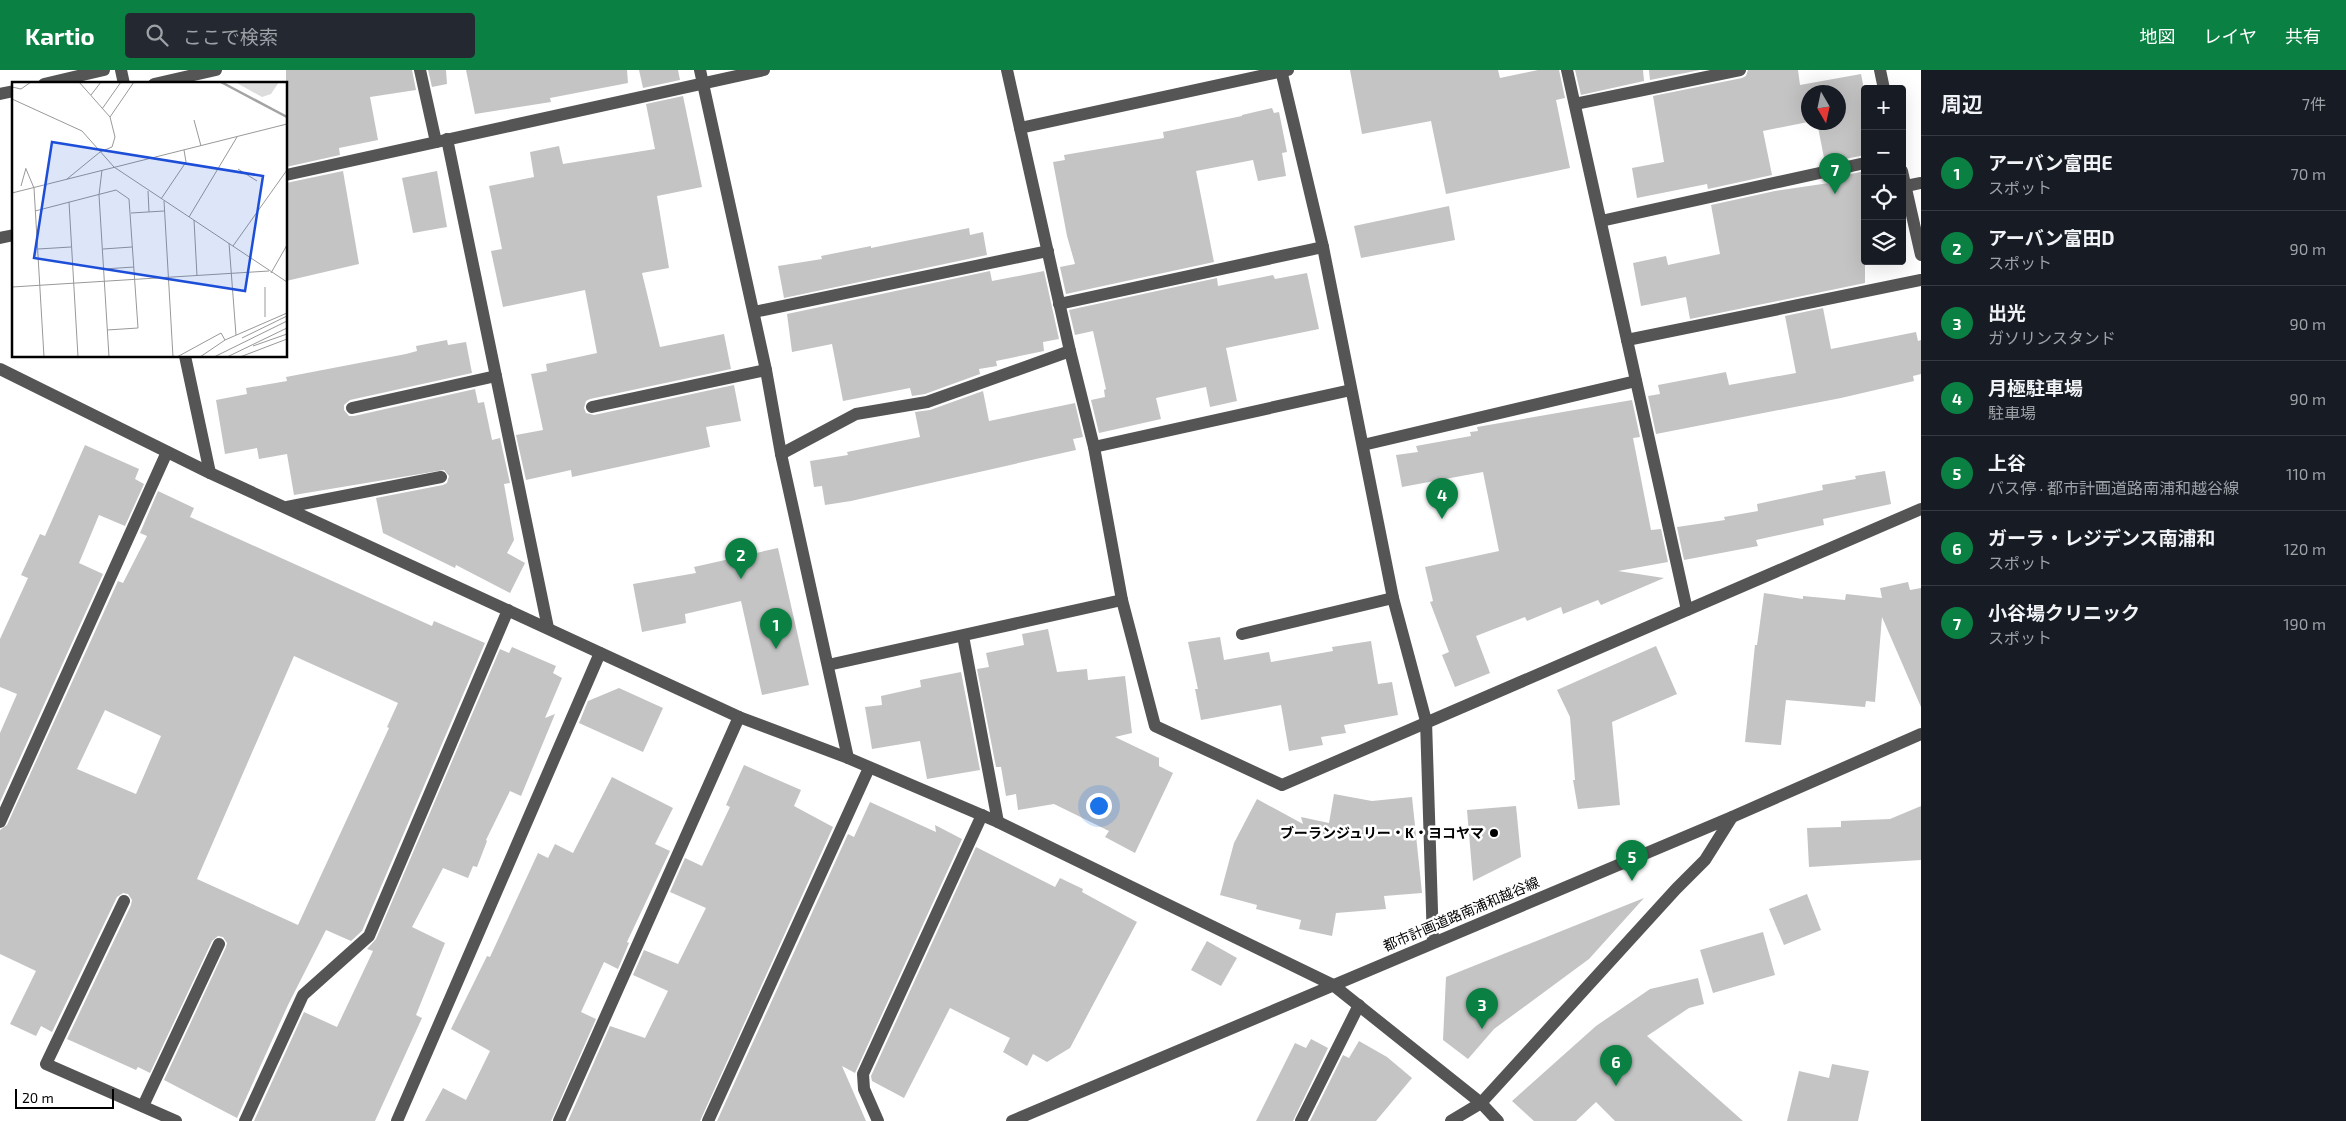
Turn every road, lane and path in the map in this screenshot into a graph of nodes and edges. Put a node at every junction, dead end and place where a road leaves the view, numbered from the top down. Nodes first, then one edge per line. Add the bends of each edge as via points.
1 (104, 70) edge
2 (216, 70) edge
3 (420, 70) edge
4 (700, 70) edge
5 (764, 70) edge
6 (1006, 70) edge
7 (1567, 70) edge
8 (1740, 70) edge
9 (1880, 70) edge
10 (1284, 71) edge
11 (53, 82) edge
12 (163, 82) edge
13 (703, 83) junction
14 (1883, 85) edge
15 (1575, 104) junction
16 (1020, 128) junction
17 (441, 141) junction
18 (1861, 164) edge
19 (288, 175) edge
20 (1921, 183) edge
21 (1906, 186) joint
22 (1601, 221) junction
23 (1323, 247) junction
24 (1048, 251) junction
25 (1921, 255) edge
26 (1921, 280) edge
27 (1059, 304) junction
28 (754, 312) junction
29 (1627, 340) junction
30 (1070, 351) junction
31 (185, 358) edge
32 (0, 369) edge
33 (766, 370) junction
34 (496, 376) junction
35 (1636, 381) junction
36 (1351, 390) junction
37 (352, 408) dead end
38 (592, 408) dead end
39 (1363, 445) junction
40 (1094, 447) junction
41 (167, 452) junction
42 (780, 454) junction
43 (210, 473) junction
44 (441, 477) dead end
45 (287, 507) junction
46 (1921, 509) edge
47 (1393, 598) junction
48 (1122, 600) junction
49 (508, 610) junction
50 (1687, 610) junction
51 (548, 628) junction
52 (1242, 634) dead end
53 (964, 636) junction
54 (600, 653) junction
55 (828, 665) junction
56 (739, 717) junction
57 (1426, 721) junction
58 (1921, 734) edge
59 (848, 758) junction
60 (869, 768) junction
61 (982, 815) junction
62 (1732, 817) junction
63 (0, 822) edge
64 (998, 822) junction
65 (124, 901) dead end
66 (1433, 942) junction
67 (218, 944) dead end
68 (1333, 985) junction
69 (1359, 1005) junction
70 (1481, 1103) junction
71 (146, 1107) junction
72 (144, 1121) edge
73 (176, 1121) edge
74 (245, 1121) edge
75 (397, 1121) edge
76 (558, 1121) edge
77 (708, 1121) edge
78 (878, 1121) edge
79 (1012, 1121) edge
80 (1301, 1121) edge
81 (1451, 1121) edge
82 (1498, 1121) edge

1 - 11 street
2 - 12 street
3 - 17 street
4 - 13 street
5 - 13 street
6 - 16 street
7 - 15 street
8 - 15 street
9 - 14 street
10 - 16 street
10 - 23 street
13 - 17 street
13 - 28 street
15 - 22 street
16 - 24 street
17 - 19 street
17 - 34 street
18 - 22 street
20 - 21 street
21 - 25 street
22 - 29 street
23 - 27 street
23 - 36 street
24 - 27 street
24 - 28 street
26 - 29 street
27 - 30 street
28 - 33 street
29 - 35 street
30 - 40 street
30 - 42 street via 927,402 856,414
31 - 43 street
32 - 41 street
33 - 38 street
33 - 42 street
34 - 37 street
34 - 51 street
35 - 39 street
35 - 50 street
36 - 39 street
36 - 40 street
39 - 47 street
40 - 48 street
41 - 43 street
41 - 63 street
42 - 55 street
43 - 45 street
44 - 45 street
45 - 49 street
46 - 50 street
47 - 52 street
47 - 57 street
48 - 53 street
48 - 57 street via 1155,726 1282,784
49 - 51 street
49 - 74 street via 369,936 302,995
50 - 57 street
51 - 54 street
53 - 55 street
53 - 64 street
54 - 56 street
54 - 75 street
55 - 59 street
56 - 59 street
56 - 76 street
57 - 66 street
58 - 62 street, 都市計画道路南浦和越谷線
59 - 60 street
60 - 61 street
60 - 77 street
61 - 64 street
61 - 78 street via 863,1074 864,1089
62 - 66 street, 都市計画道路南浦和越谷線
62 - 70 street via 1705,860
64 - 68 street
65 - 71 street via 46,1064
66 - 68 street, 都市計画道路南浦和越谷線
67 - 71 street
68 - 69 street
68 - 79 street, 都市計画道路南浦和越谷線
69 - 70 street
69 - 80 street
70 - 81 street
70 - 82 street
71 - 72 street
71 - 73 street

